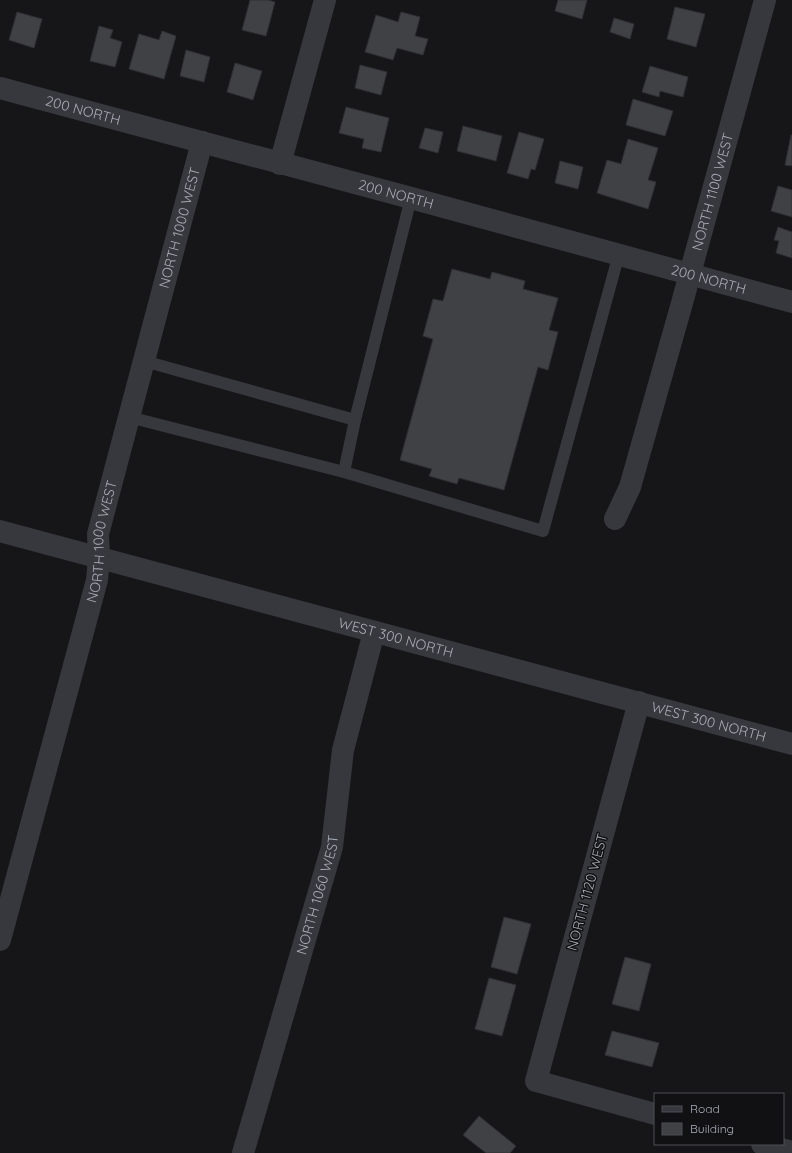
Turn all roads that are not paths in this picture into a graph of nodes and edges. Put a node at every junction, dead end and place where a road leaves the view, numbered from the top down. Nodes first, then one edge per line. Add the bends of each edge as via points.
1 (325, 0) edge
2 (765, 0) edge
3 (0, 88) edge
4 (202, 142) junction
5 (280, 164) junction
6 (412, 198) junction
7 (619, 254) junction
8 (690, 274) junction
9 (792, 302) edge
10 (144, 361) junction
11 (129, 417) junction
12 (355, 420) junction
13 (344, 472) junction
14 (615, 519) dead end
15 (0, 531) edge
16 (99, 558) junction
17 (374, 632) junction
18 (638, 702) junction
19 (792, 744) edge
20 (0, 940) edge
21 (654, 1114) edge
22 (243, 1153) edge

1 - 5 street
2 - 8 street, NORTH 1100 WEST
3 - 4 street, 200 NORTH
4 - 5 street, 200 NORTH
4 - 10 street, NORTH 1000 WEST
5 - 6 street, 200 NORTH
6 - 7 street, 200 NORTH
6 - 12 lane
7 - 8 street, 200 NORTH
7 - 13 lane via 543,531
8 - 9 street, 200 NORTH
8 - 14 street, NORTH 1100 WEST via 630,487
10 - 11 street, NORTH 1000 WEST
10 - 12 lane
11 - 13 lane
11 - 16 street, NORTH 1000 WEST via 98,534
12 - 13 lane
15 - 16 street, WEST 300 NORTH
16 - 17 street, WEST 300 NORTH
16 - 20 street, NORTH 1000 WEST via 97,580
17 - 18 street, WEST 300 NORTH
17 - 22 street, NORTH 1060 WEST via 343,750 332,847
18 - 19 street, WEST 300 NORTH
18 - 21 street, NORTH 1120 WEST via 536,1081

